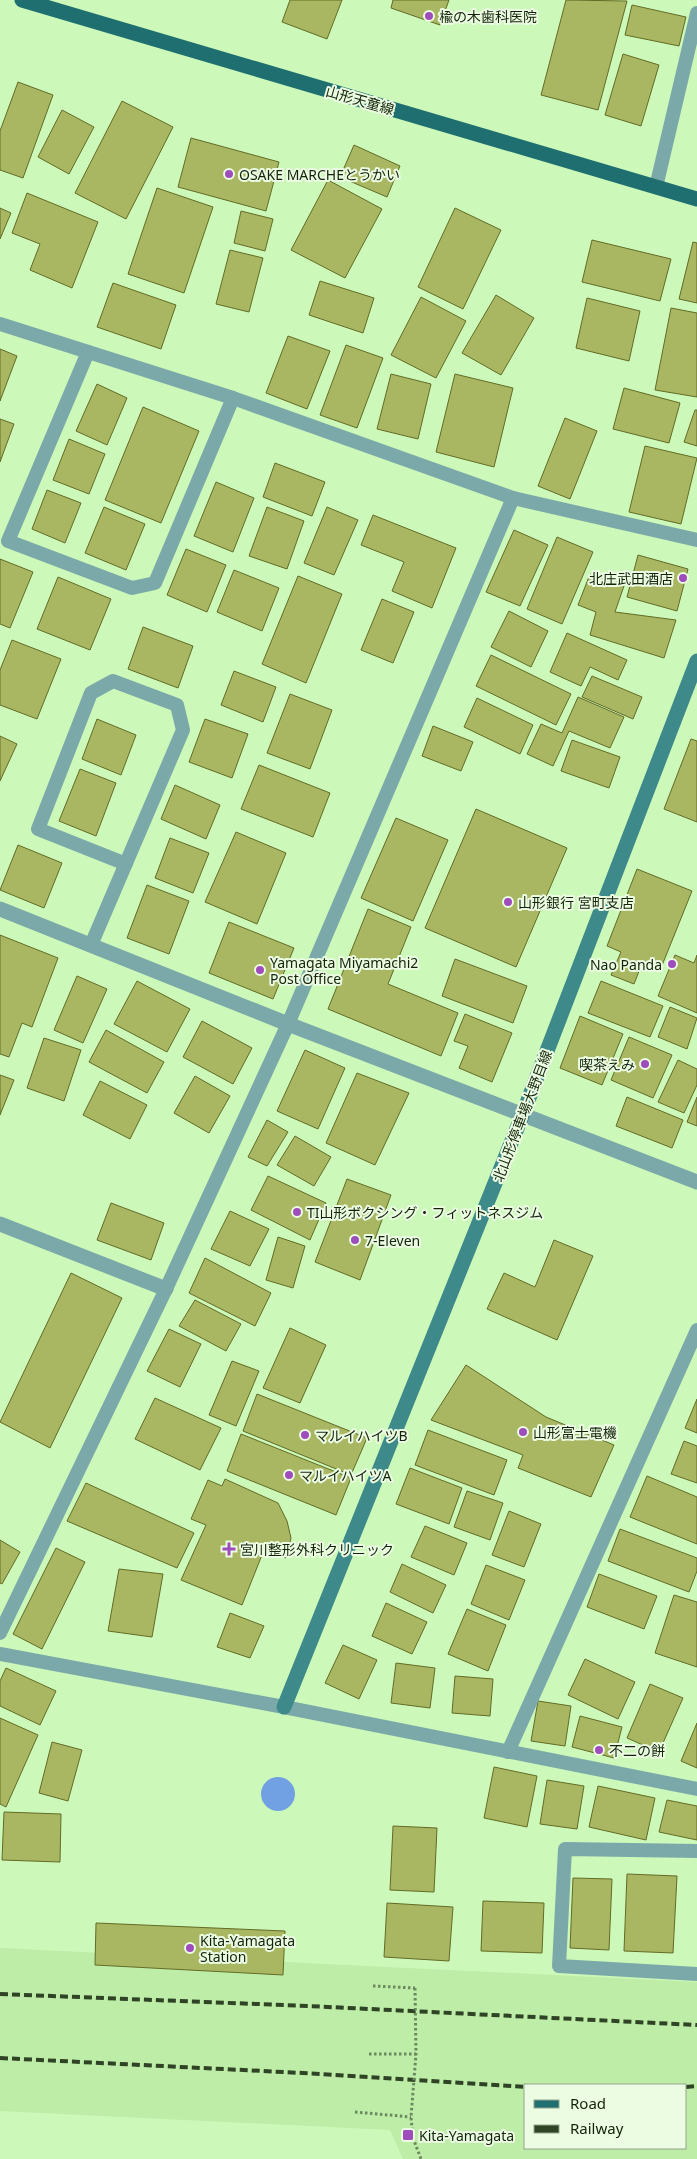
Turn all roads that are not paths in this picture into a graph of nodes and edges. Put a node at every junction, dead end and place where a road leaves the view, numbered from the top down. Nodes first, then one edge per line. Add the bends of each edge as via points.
1 (22, 0) edge
2 (697, 13) edge
3 (656, 187) junction
4 (697, 199) edge
5 (0, 324) edge
6 (88, 352) junction
7 (233, 398) junction
8 (513, 498) junction
9 (6, 528) edge
10 (697, 540) edge
11 (697, 661) edge
12 (126, 864) junction
13 (0, 909) edge
14 (91, 945) junction
15 (288, 1024) junction
16 (522, 1116) junction
17 (697, 1182) edge
18 (0, 1224) edge
19 (166, 1289) junction
20 (697, 1330) edge
21 (0, 1633) edge
22 (0, 1654) edge
23 (284, 1707) junction
24 (508, 1752) junction
25 (697, 1789) edge
26 (697, 1851) edge
27 (697, 1974) edge

1 - 3 main road, 山形天童線
2 - 3 lane
3 - 4 main road, 山形天童線
5 - 6 lane
6 - 7 lane
6 - 9 lane
7 - 8 lane
7 - 9 lane via 155,583 132,588 8,541
8 - 10 lane
8 - 15 lane
11 - 16 main road, 北山形停車場大野目線
12 - 12 lane via 183,730 177,705 113,681 91,694 38,829
12 - 14 lane
13 - 14 street
14 - 15 street
15 - 16 street
15 - 19 lane
16 - 17 street
16 - 23 main road, 北山形停車場大野目線
18 - 19 street
19 - 21 lane
20 - 24 lane
22 - 23 lane
23 - 24 lane
24 - 25 lane
26 - 27 lane via 565,1848 559,1966

